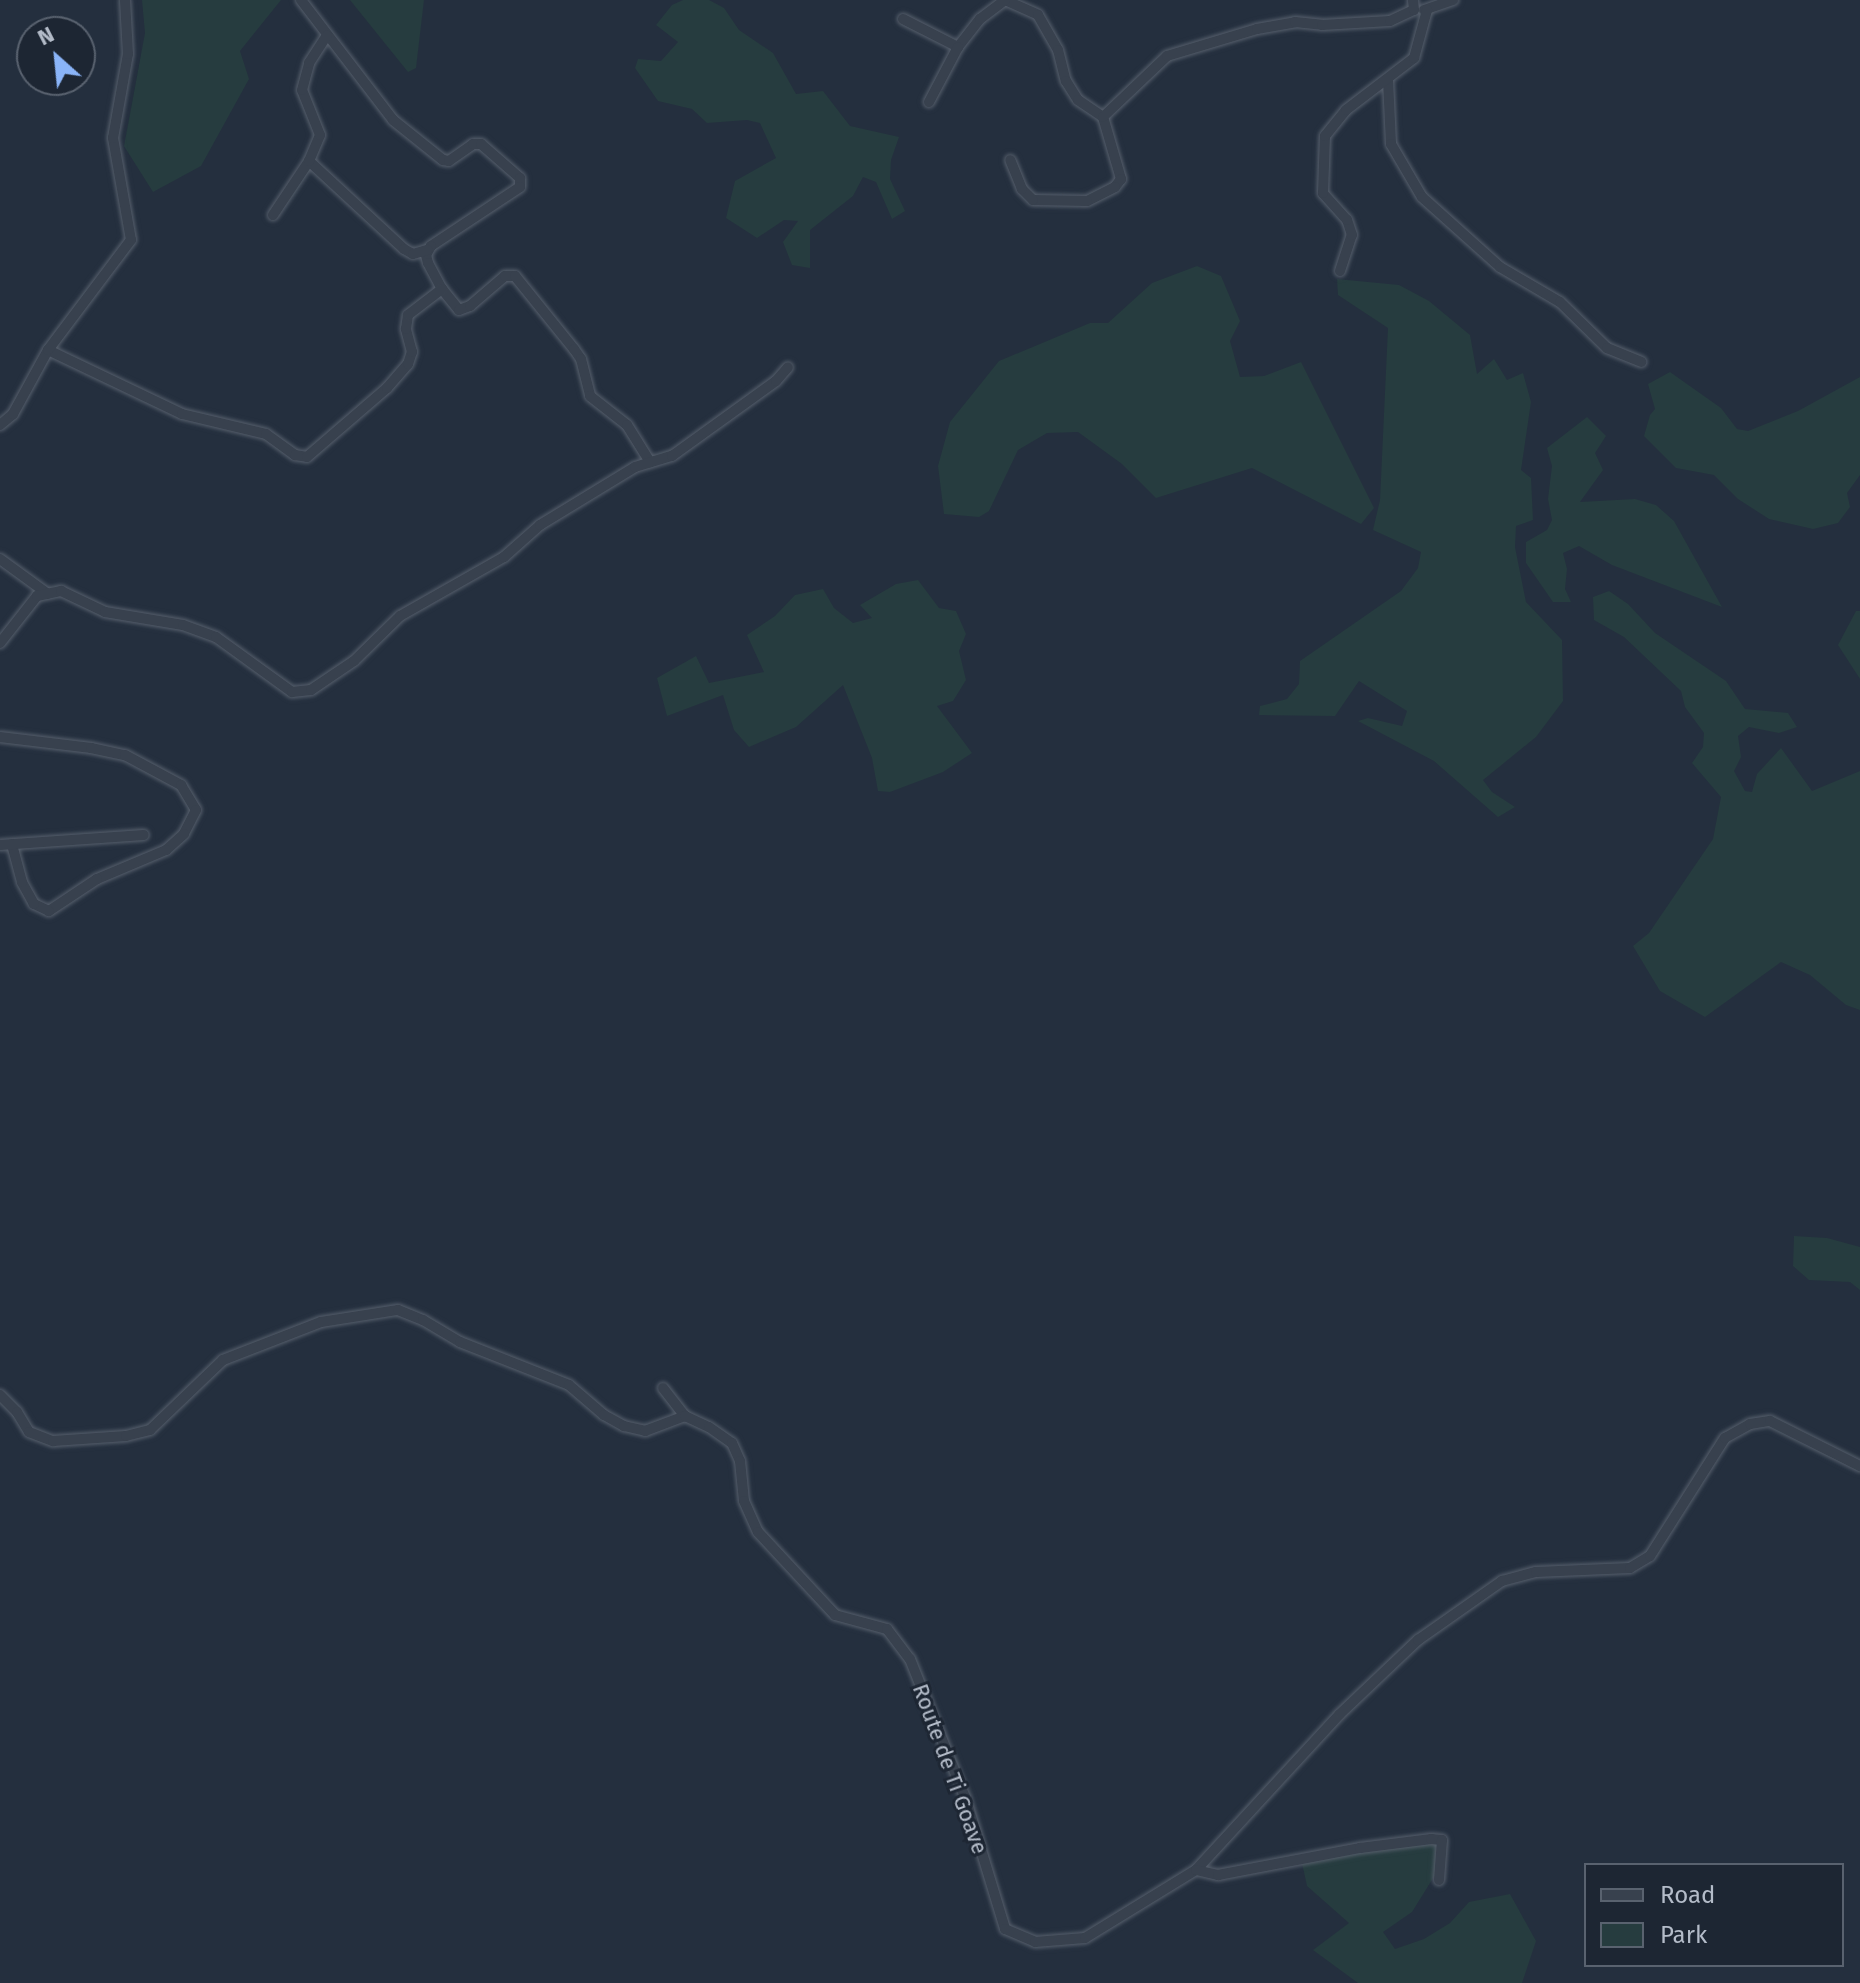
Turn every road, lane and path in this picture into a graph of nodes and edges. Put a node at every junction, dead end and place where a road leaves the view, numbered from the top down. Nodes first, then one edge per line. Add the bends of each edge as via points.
1 (125, 0) edge
2 (301, 0) edge
3 (1005, 0) edge
4 (1453, 0) edge
5 (1413, 5) edge
6 (1427, 10) junction
7 (903, 19) dead end
8 (327, 35) junction
9 (958, 47) junction
10 (1388, 80) junction
11 (929, 102) dead end
12 (1103, 117) junction
13 (1010, 160) dead end
14 (309, 161) junction
15 (273, 215) dead end
16 (427, 250) junction
17 (1340, 271) dead end
18 (442, 289) junction
19 (48, 350) junction
20 (1641, 362) dead end
21 (788, 367) dead end
22 (0, 425) edge
23 (650, 462) junction
24 (0, 559) edge
25 (48, 594) junction
26 (0, 643) edge
27 (0, 737) edge
28 (144, 835) dead end
29 (6, 845) edge
30 (663, 1388) dead end
31 (0, 1395) edge
32 (685, 1416) junction
33 (1860, 1466) edge
34 (1196, 1870) junction
35 (1439, 1880) dead end

1 - 19 street via 128,54 113,138 131,240
2 - 8 street
3 - 9 street via 980,19
3 - 12 street via 1038,15 1078,100
4 - 6 street
5 - 6 street
5 - 12 street via 1390,21 1295,22 1167,56
6 - 10 street via 1414,58
7 - 9 street
8 - 14 street via 309,63 302,90 320,129
8 - 16 street via 393,120 443,160 481,144 520,178 520,187
9 - 11 street
10 - 17 street via 1346,110 1325,136 1323,193 1347,220 1352,235
10 - 20 street via 1391,144 1422,197 1500,267 1560,302 1607,348
12 - 13 street via 1121,179 1087,201 1033,200 1022,189
14 - 15 street
14 - 16 street via 404,249 413,254
16 - 18 street
18 - 19 street via 408,315 408,364 307,457 295,455 266,434 182,414
18 - 23 street via 454,307 464,310 505,276 515,276 574,349 590,396 627,425
19 - 22 street via 13,414
21 - 23 street via 672,456
23 - 25 street via 540,525 504,557 400,616 354,661 311,690 292,692 216,637 105,612 61,591
24 - 25 street
25 - 26 street via 37,596
27 - 29 street via 125,755 181,785 196,810 184,834 166,850 97,879 49,911 34,904
28 - 29 street
30 - 32 street
31 - 32 street via 29,1432 53,1441 126,1436 150,1430 223,1360 321,1322 398,1310 460,1342 569,1385 624,1426 645,1431
32 - 34 street, Route de Ti Goave via 732,1443 740,1461 744,1501 758,1532 835,1615 887,1629 910,1659 965,1797 1005,1929 1035,1942 1085,1938
33 - 34 street, Route de Ti Goave via 1770,1421 1750,1424 1725,1438 1650,1556 1630,1568 1536,1572 1502,1581 1418,1640 1340,1714
34 - 35 street via 1218,1875 1431,1839 1442,1840

